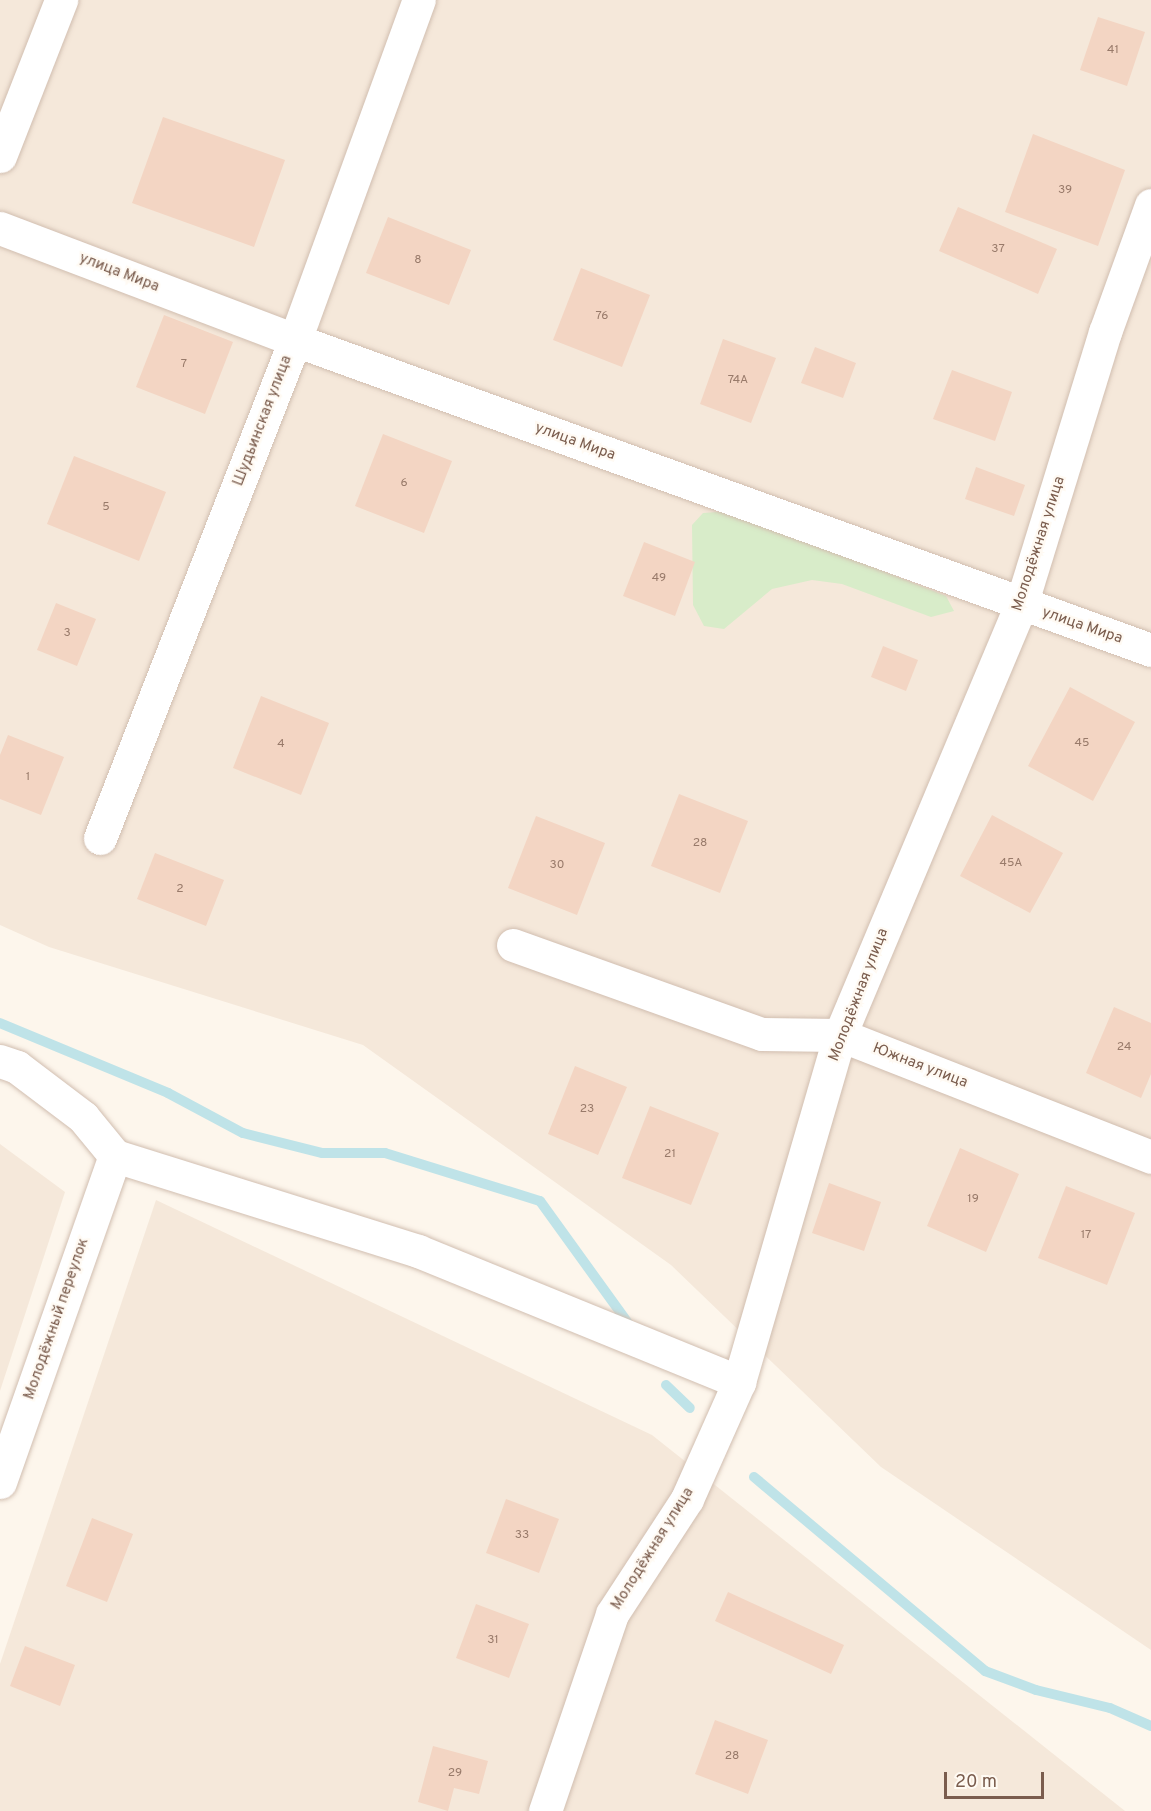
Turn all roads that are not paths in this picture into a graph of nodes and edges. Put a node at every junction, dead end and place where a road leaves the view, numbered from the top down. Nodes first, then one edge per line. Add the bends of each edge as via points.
1 (61, 0) edge
2 (419, 0) edge
3 (0, 156) edge
4 (1151, 205) edge
5 (0, 228) edge
6 (295, 340) junction
7 (1021, 605) junction
8 (1151, 650) edge
9 (100, 838) dead end
10 (513, 945) dead end
11 (840, 1035) junction
12 (0, 1061) edge
13 (115, 1156) junction
14 (1151, 1157) edge
15 (739, 1382) junction
16 (0, 1482) edge
17 (545, 1811) edge

1 - 3 street
2 - 6 street, Шудьинская улица
4 - 7 street, Молодёжная улица via 1105,332
5 - 6 street, улица Мира
6 - 7 street, улица Мира
6 - 9 street, Шудьинская улица
7 - 8 street, улица Мира
7 - 11 street, Молодёжная улица
10 - 11 street, Южная улица via 762,1034
11 - 14 street, Южная улица
11 - 15 street, Молодёжная улица
12 - 13 street via 17,1067 83,1117
13 - 15 street via 418,1251
13 - 16 street, Молодёжный переулок
15 - 17 street, Молодёжная улица via 687,1499 612,1614

